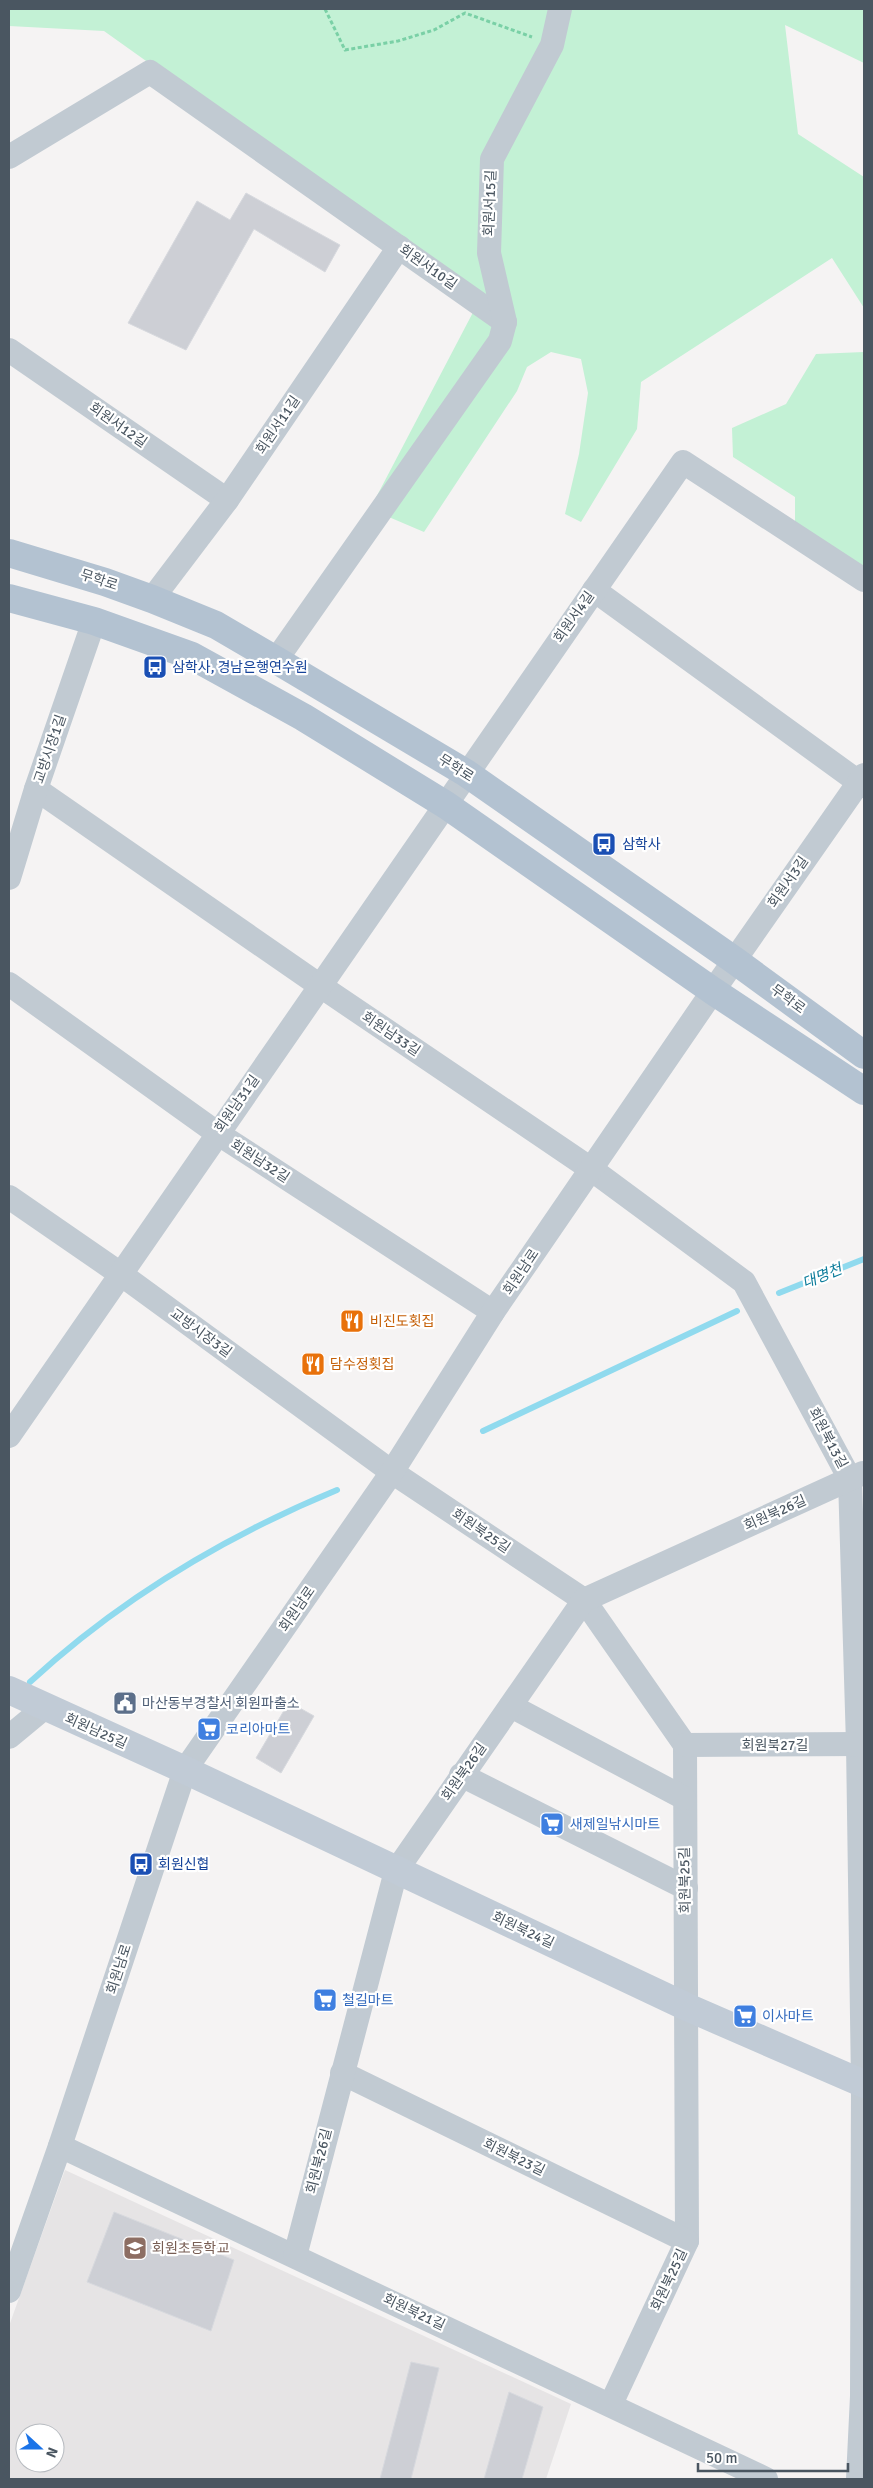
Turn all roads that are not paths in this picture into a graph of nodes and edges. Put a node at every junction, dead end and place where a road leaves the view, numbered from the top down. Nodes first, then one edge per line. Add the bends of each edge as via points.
1 (560, 9) edge
2 (9, 157) edge
3 (399, 247) junction
4 (505, 322) junction
5 (9, 350) edge
6 (227, 500) junction
7 (9, 553) edge
8 (864, 580) edge
9 (594, 590) junction
10 (9, 598) edge
11 (152, 599) junction
12 (94, 621) junction
13 (276, 660) junction
14 (466, 773) junction
15 (862, 781) edge
16 (36, 789) junction
17 (446, 805) junction
18 (9, 878) edge
19 (734, 960) junction
20 (9, 984) edge
21 (319, 985) junction
22 (713, 990) junction
23 (864, 1055) edge
24 (864, 1091) edge
25 (217, 1133) junction
26 (591, 1169) junction
27 (9, 1197) edge
28 (122, 1275) junction
29 (744, 1282) joint
30 (493, 1312) junction
31 (9, 1436) edge
32 (392, 1472) junction
33 (857, 1476) edge
34 (584, 1600) junction
35 (9, 1690) edge
36 (511, 1706) junction
37 (44, 1708) junction
38 (9, 1737) edge
39 (861, 1744) edge
40 (685, 1745) junction
41 (185, 1770) junction
42 (461, 1775) junction
43 (684, 1798) junction
44 (396, 1870) junction
45 (686, 1888) junction
46 (687, 2007) junction
47 (342, 2073) junction
48 (864, 2084) edge
49 (60, 2146) junction
50 (687, 2241) junction
51 (295, 2256) junction
52 (9, 2291) edge
53 (863, 2396) edge
54 (611, 2404) junction
55 (766, 2479) edge
56 (858, 2479) edge

1 - 4 street, 회원서15길 via 552,45 492,159 489,253
2 - 3 street, 회원서10길 via 150,72
3 - 4 street, 회원서10길
3 - 6 street, 회원서11길
4 - 13 street via 500,341
5 - 6 street, 회원서12길
6 - 11 street, 회원서11길
7 - 11 main road, 무학로
8 - 9 street, 회원서4길 via 683,462
9 - 14 street, 회원서4길
9 - 15 street
10 - 12 main road
11 - 13 main road, 무학로 via 216,625
12 - 16 street, 교방시장1길
12 - 17 main road via 192,656 303,717
13 - 14 main road, 무학로
14 - 17 street, 회원남31길
14 - 19 main road, 무학로
15 - 19 street, 회원서3길
16 - 18 street, 교방시장1길
16 - 21 street, 회원남33길
17 - 21 street, 회원남31길
17 - 22 main road
19 - 22 street, 회원서3길
19 - 23 main road, 무학로
20 - 25 street, 회원남32길
21 - 25 street, 회원남31길
21 - 26 street, 회원남33길
22 - 24 main road
22 - 26 street, 회원남로
25 - 28 street, 회원남31길
25 - 30 street, 회원남32길
26 - 29 street, 회원남33길
26 - 30 street, 회원남로
27 - 28 street, 교방시장3길
28 - 31 street, 회원남31길
28 - 32 street, 교방시장3길
29 - 33 street, 회원북13길
30 - 32 street, 회원남로
32 - 34 street, 회원북25길
32 - 41 street, 회원남로
33 - 34 street, 회원북26길
33 - 39 street, 회원북13길
34 - 36 street, 회원북26길
34 - 40 street, 회원북25길
35 - 37 main road, 회원남25길
36 - 42 street, 회원북26길
36 - 43 street
37 - 38 street
37 - 41 main road, 회원남25길
39 - 40 street, 회원북27길
39 - 48 street, 회원북13길
40 - 43 street, 회원북25길
41 - 44 main road, 회원북24길
41 - 49 street, 회원남로
42 - 44 street, 회원북26길
42 - 45 street
43 - 45 street, 회원북25길
44 - 46 main road, 회원북24길
44 - 47 street, 회원북26길
45 - 46 street, 회원북25길
46 - 48 main road, 회원북24길
46 - 50 street, 회원북25길
47 - 50 street, 회원북23길
47 - 51 street, 회원북26길
48 - 53 street, 회원북13길
49 - 51 street, 회원북21길
49 - 52 street, 회원남로
50 - 54 street, 회원북25길
51 - 54 street, 회원북21길
53 - 56 street, 회원북13길
54 - 55 street, 회원북21길

